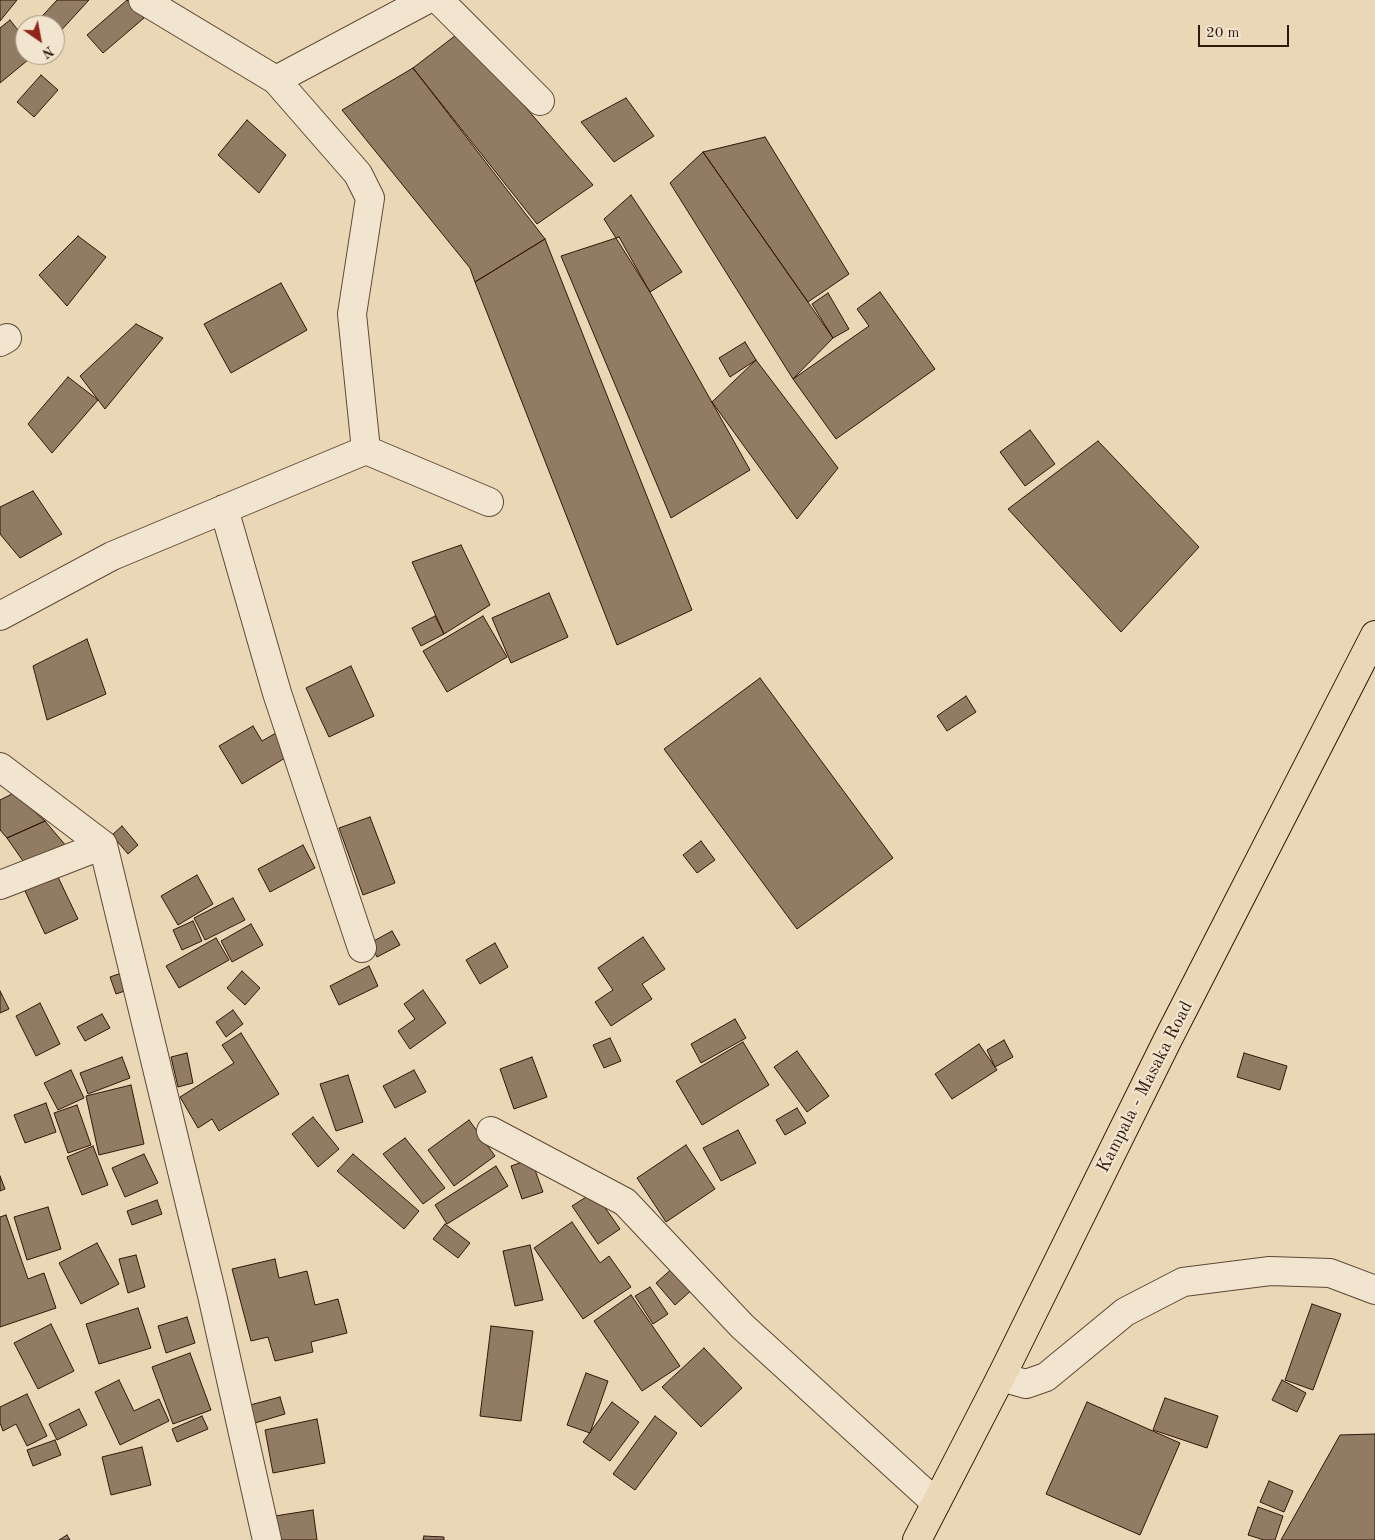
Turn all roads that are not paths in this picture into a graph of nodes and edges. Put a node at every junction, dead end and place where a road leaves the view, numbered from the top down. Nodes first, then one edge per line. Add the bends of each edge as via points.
1 (143, 0) edge
2 (426, 0) edge
3 (439, 0) edge
4 (276, 80) junction
5 (540, 101) dead end
6 (366, 450) junction
7 (489, 502) dead end
8 (224, 509) junction
9 (0, 616) edge
10 (1375, 635) edge
11 (0, 767) edge
12 (103, 845) junction
13 (0, 885) edge
14 (362, 948) dead end
15 (491, 1131) dead end
16 (1375, 1290) edge
17 (1001, 1377) junction
18 (936, 1503) junction
19 (267, 1540) edge
20 (917, 1540) edge

1 - 4 street
2 - 4 street
3 - 5 street
4 - 6 street via 358,174 370,198 352,314
6 - 7 street
6 - 8 street
8 - 9 street via 112,556
8 - 14 street via 277,693
10 - 17 main road, Kampala - Masaka Road via 1173,1030
11 - 12 street
12 - 13 street
12 - 19 street via 212,1295
15 - 18 street via 625,1202 742,1326
16 - 17 street via 1330,1274 1280,1271 1184,1282 1125,1312 1046,1377 1026,1384
17 - 18 main road, Kampala - Masaka Road
18 - 20 main road, Kampala - Masaka Road

